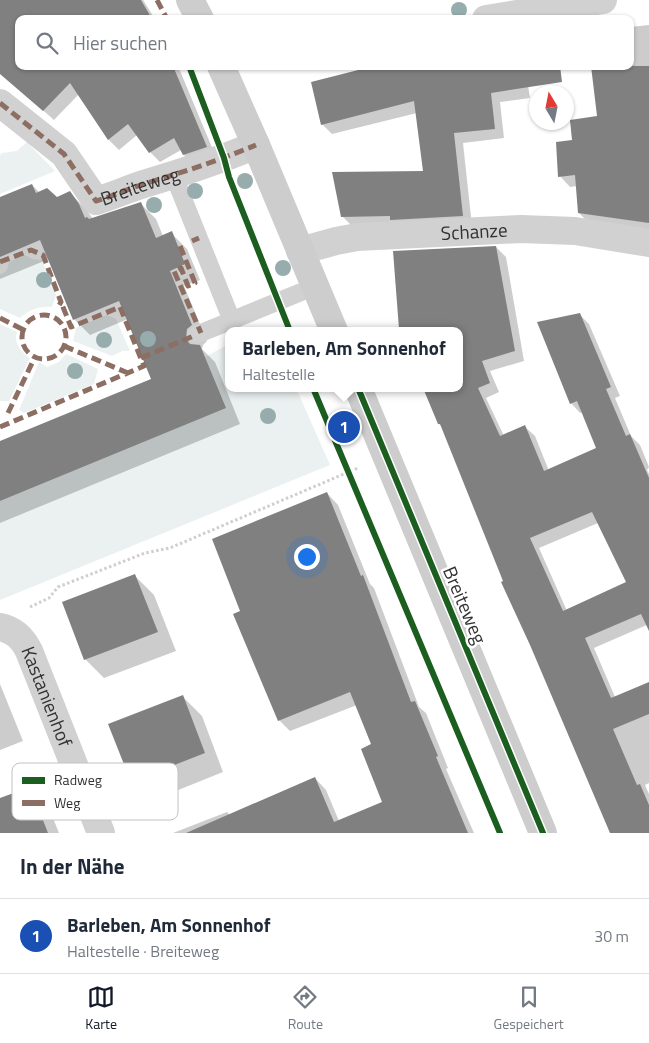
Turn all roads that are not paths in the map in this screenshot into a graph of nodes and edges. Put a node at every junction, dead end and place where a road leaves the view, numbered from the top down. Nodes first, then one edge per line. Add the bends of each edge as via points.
1 (190, 0) edge
2 (602, 0) edge
3 (198, 15) edge
4 (510, 15) edge
5 (223, 70) edge
6 (0, 103) edge
7 (256, 145) junction
8 (174, 176) junction
9 (649, 243) edge
10 (300, 252) junction
11 (316, 286) junction
12 (232, 321) junction
13 (332, 327) edge
14 (196, 335) dead end
15 (360, 392) edge
16 (0, 627) edge
17 (73, 763) edge
18 (95, 820) edge
19 (100, 833) edge
20 (543, 833) edge

1 - 3 street
2 - 4 street
5 - 7 street
6 - 8 street, Breiteweg via 64,154 96,201
7 - 8 street, Breiteweg
7 - 10 street
8 - 12 lane
9 - 10 street, Schanze via 575,231 521,230 357,237
10 - 11 street
11 - 12 lane
11 - 13 street
12 - 14 lane
15 - 20 street, Breiteweg
16 - 17 street, Kastanienhof via 23,640
18 - 19 street, Kastanienhof

